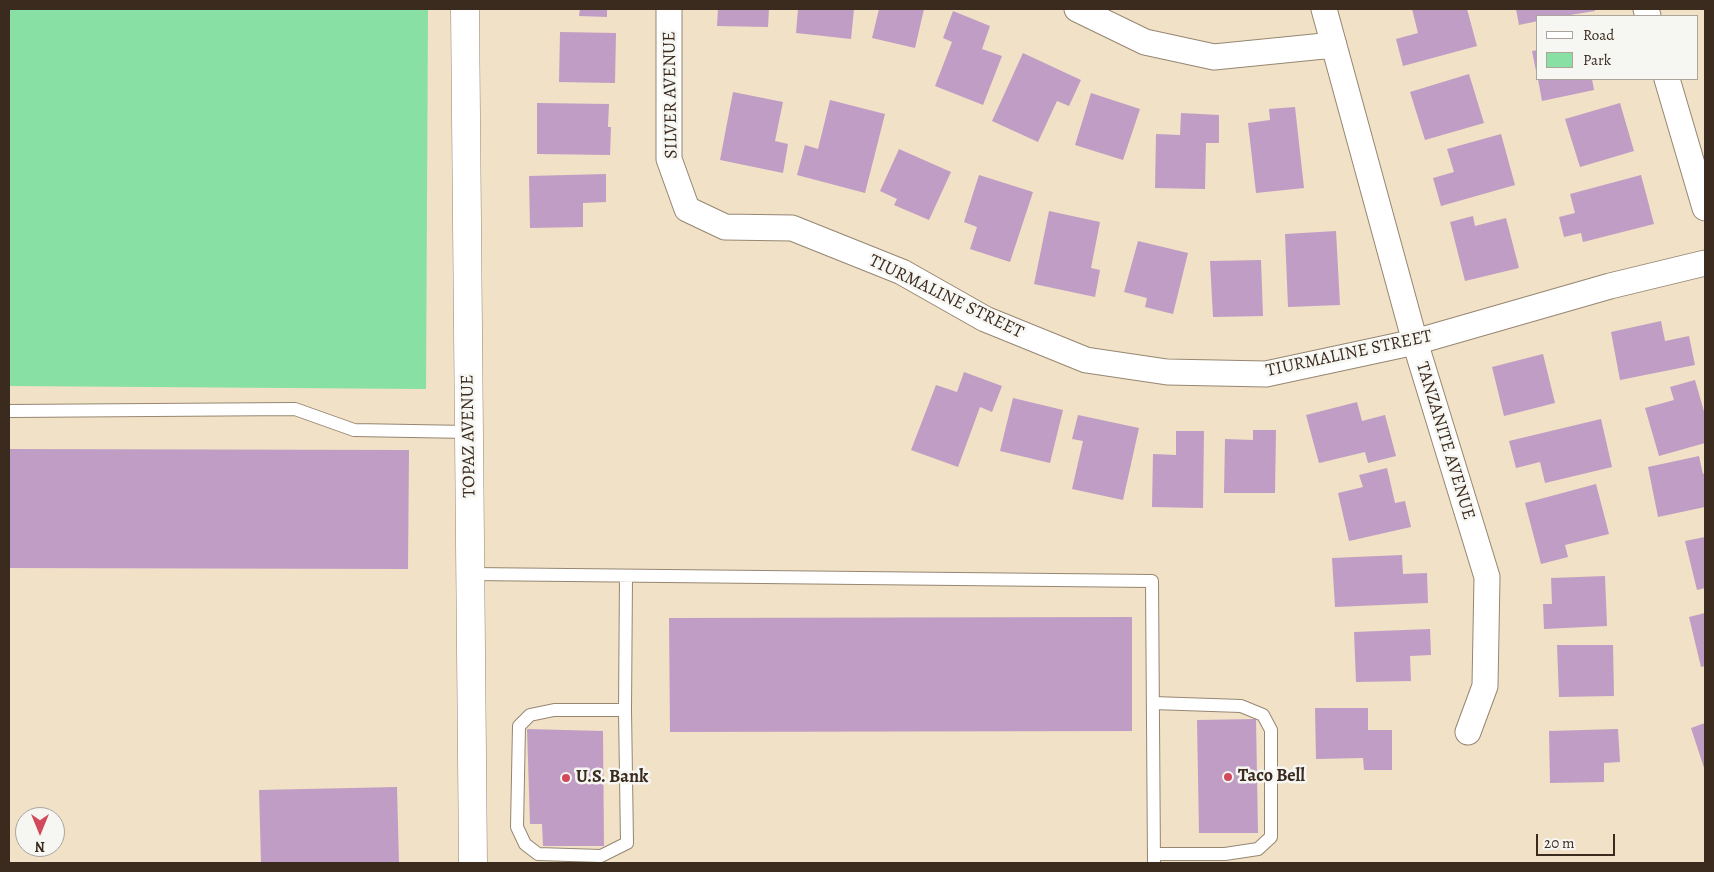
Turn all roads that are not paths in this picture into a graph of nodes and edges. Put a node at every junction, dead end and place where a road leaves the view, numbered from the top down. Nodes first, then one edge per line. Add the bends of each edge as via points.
1 (465, 9) edge
2 (670, 9) edge
3 (1077, 9) edge
4 (1324, 9) edge
5 (1334, 45) junction
6 (1667, 80) edge
7 (1705, 208) edge
8 (687, 209) joint
9 (1705, 263) edge
10 (1415, 342) junction
11 (9, 411) edge
12 (469, 432) junction
13 (471, 574) junction
14 (626, 576) junction
15 (1153, 703) junction
16 (625, 710) junction
17 (1468, 732) dead end
18 (1154, 859) edge
19 (473, 863) edge

1 - 12 street, TOPAZ AVENUE
2 - 8 street, SILVER AVENUE via 669,159
3 - 5 street via 1146,42 1214,57
4 - 5 street, TANZANITE AVENUE
5 - 10 street, TANZANITE AVENUE
6 - 7 street
8 - 10 street, TIURMALINE STREET via 725,227 792,228 902,272 985,319 1086,360 1167,372 1266,374
9 - 10 street, TIURMALINE STREET via 1610,286
10 - 17 street, TANZANITE AVENUE via 1487,577 1485,686
11 - 12 lane via 295,409 354,430
12 - 13 street, TOPAZ AVENUE
13 - 14 lane
13 - 19 street, TOPAZ AVENUE
14 - 15 lane via 1152,581
14 - 16 lane
15 - 18 lane
15 - 18 lane via 1241,706 1264,715 1271,730 1271,837 1258,849
16 - 16 lane via 627,843 601,856 538,854 525,844 517,826 519,726 530,715 554,710

